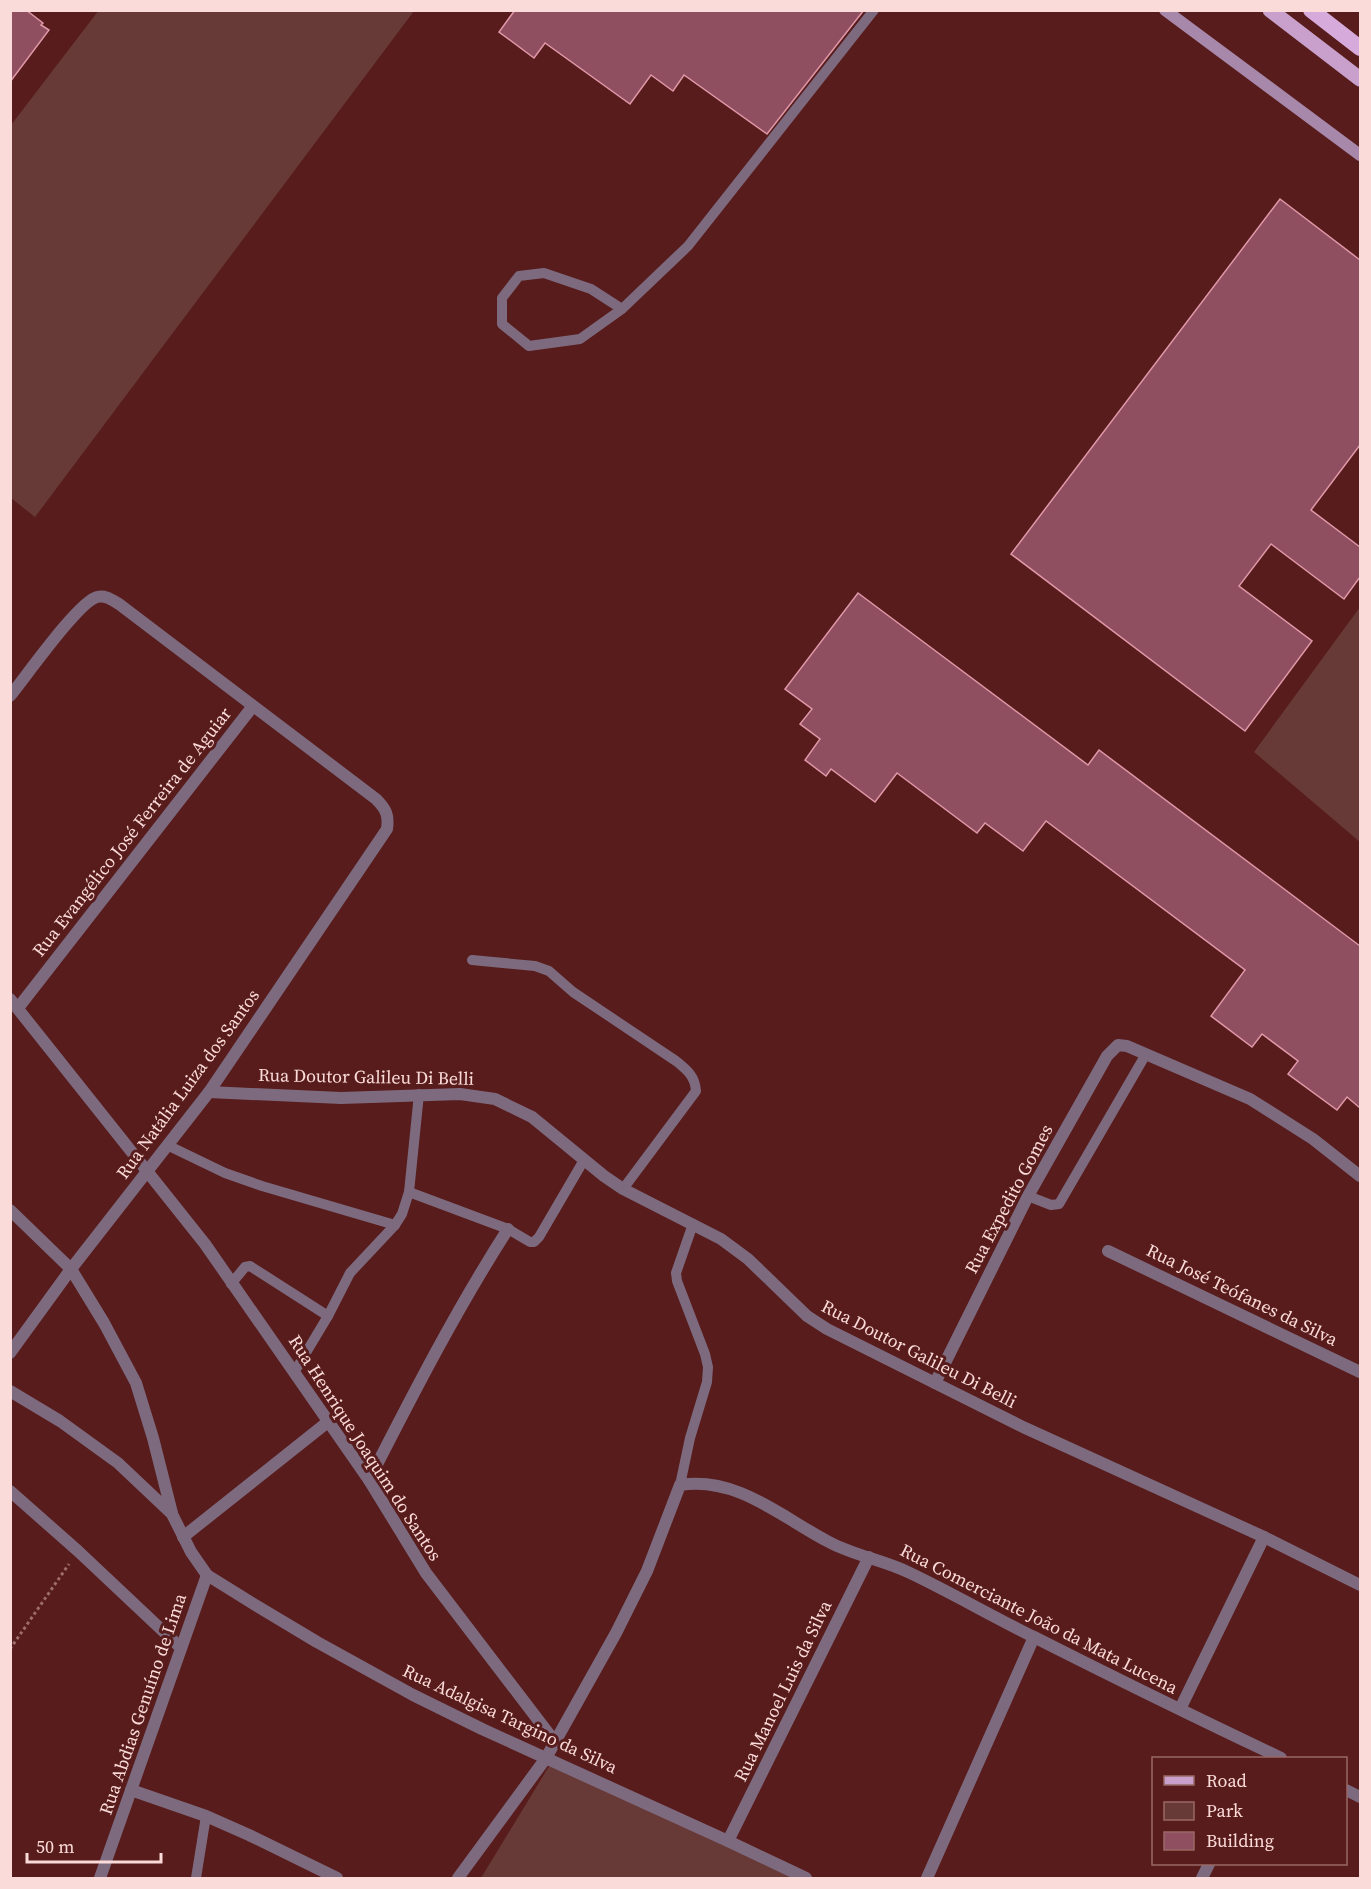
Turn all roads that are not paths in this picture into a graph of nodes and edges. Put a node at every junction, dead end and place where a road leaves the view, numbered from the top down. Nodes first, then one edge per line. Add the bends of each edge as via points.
1 (874, 10) edge
2 (1165, 10) edge
3 (1270, 10) edge
4 (1311, 10) edge
5 (1360, 48) edge
6 (1360, 80) edge
7 (1360, 155) edge
8 (622, 309) junction
9 (10, 696) edge
10 (253, 706) junction
11 (472, 960) dead end
12 (14, 1004) edge
13 (1146, 1054) junction
14 (209, 1092) junction
15 (419, 1094) junction
16 (169, 1146) junction
17 (584, 1160) junction
18 (148, 1171) junction
19 (1360, 1176) edge
20 (623, 1189) junction
21 (409, 1192) junction
22 (1028, 1197) junction
23 (10, 1209) edge
24 (693, 1224) junction
25 (395, 1225) junction
26 (508, 1229) junction
27 (1108, 1251) dead end
28 (71, 1269) junction
29 (231, 1284) junction
30 (328, 1316) junction
31 (10, 1353) edge
32 (295, 1371) junction
33 (1360, 1372) edge
34 (935, 1383) junction
35 (10, 1391) edge
36 (329, 1421) junction
37 (369, 1480) junction
38 (680, 1485) junction
39 (10, 1491) edge
40 (172, 1514) junction
41 (183, 1537) junction
42 (1264, 1537) junction
43 (869, 1557) junction
44 (207, 1575) junction
45 (1360, 1585) edge
46 (1034, 1637) junction
47 (181, 1648) junction
48 (1180, 1709) junction
49 (555, 1742) junction
50 (1262, 1754) edge
51 (546, 1758) junction
52 (131, 1790) junction
53 (206, 1816) junction
54 (728, 1840) junction
55 (100, 1878) edge
56 (196, 1878) edge
57 (337, 1878) edge
58 (458, 1878) edge
59 (806, 1878) edge
60 (927, 1878) edge

1 - 8 lane via 688,246
2 - 7 main road
3 - 6 main road
4 - 5 highway
8 - 8 lane via 591,289 544,273 519,276 502,298 502,324 529,346 580,339
9 - 10 street via 85,605 105,596
10 - 12 street, Rua Evangélico José Ferreira de Aguiar
10 - 14 street, Rua Natália Luiza dos Santos via 376,799 388,815 387,829
11 - 20 lane via 549,971 694,1078 696,1091
12 - 18 street, Rua Henrique Joaquim do Santos
13 - 19 street via 1250,1099 1313,1139
13 - 22 lane via 1059,1204
13 - 22 street, Rua Expedito Gomes via 1126,1046 1113,1048
14 - 15 street, Rua Doutor Galileu Di Belli via 341,1098
14 - 16 street, Rua Natália Luiza dos Santos
15 - 17 street, Rua Doutor Galileu Di Belli via 495,1099 532,1117
15 - 21 lane
16 - 18 street, Rua Natália Luiza dos Santos
16 - 25 lane via 261,1186
17 - 20 street, Rua Doutor Galileu Di Belli
17 - 26 lane via 536,1240 530,1242
18 - 28 street, Rua Natália Luiza dos Santos
18 - 29 street, Rua Henrique Joaquim do Santos
20 - 24 street, Rua Doutor Galileu Di Belli
21 - 25 lane
21 - 26 lane
22 - 34 street, Rua Expedito Gomes
23 - 28 street
24 - 34 street, Rua Doutor Galileu Di Belli via 748,1259 807,1316 826,1329
24 - 38 lane via 676,1273 705,1354 707,1382
25 - 30 lane via 350,1272
26 - 37 street via 447,1328
27 - 33 street, Rua José Teófanes da Silva
28 - 31 street, Rua Natália Luiza dos Santos
28 - 40 street via 136,1383
29 - 30 lane via 250,1266
29 - 32 street, Rua Henrique Joaquim do Santos
30 - 32 lane
32 - 36 street, Rua Henrique Joaquim do Santos
34 - 42 street, Rua Doutor Galileu Di Belli
35 - 40 street via 118,1463
36 - 37 street, Rua Henrique Joaquim do Santos
36 - 41 street
37 - 49 street, Rua Henrique Joaquim do Santos via 426,1573
38 - 43 street, Rua Comerciante João da Mata Lucena via 712,1483 734,1490 829,1542
38 - 49 street via 647,1571
39 - 47 street
40 - 41 street
41 - 44 street
42 - 45 street, Rua Doutor Galileu Di Belli
42 - 48 street
43 - 46 street, Rua Comerciante João da Mata Lucena via 909,1572
43 - 54 street, Rua Manoel Luis da Silva
44 - 47 street, Rua Abdias Genuíno de Lima
44 - 51 street, Rua Adalgisa Targino da Silva via 413,1695
46 - 48 street, Rua Comerciante João da Mata Lucena
46 - 60 street
47 - 52 street, Rua Abdias Genuíno de Lima
48 - 50 street, Rua Comerciante João da Mata Lucena
49 - 51 street
51 - 54 street, Rua Adalgisa Targino da Silva
51 - 58 street
52 - 53 street
52 - 55 street, Rua Abdias Genuíno de Lima
53 - 56 lane
53 - 57 street
54 - 59 street, Rua Adalgisa Targino da Silva

